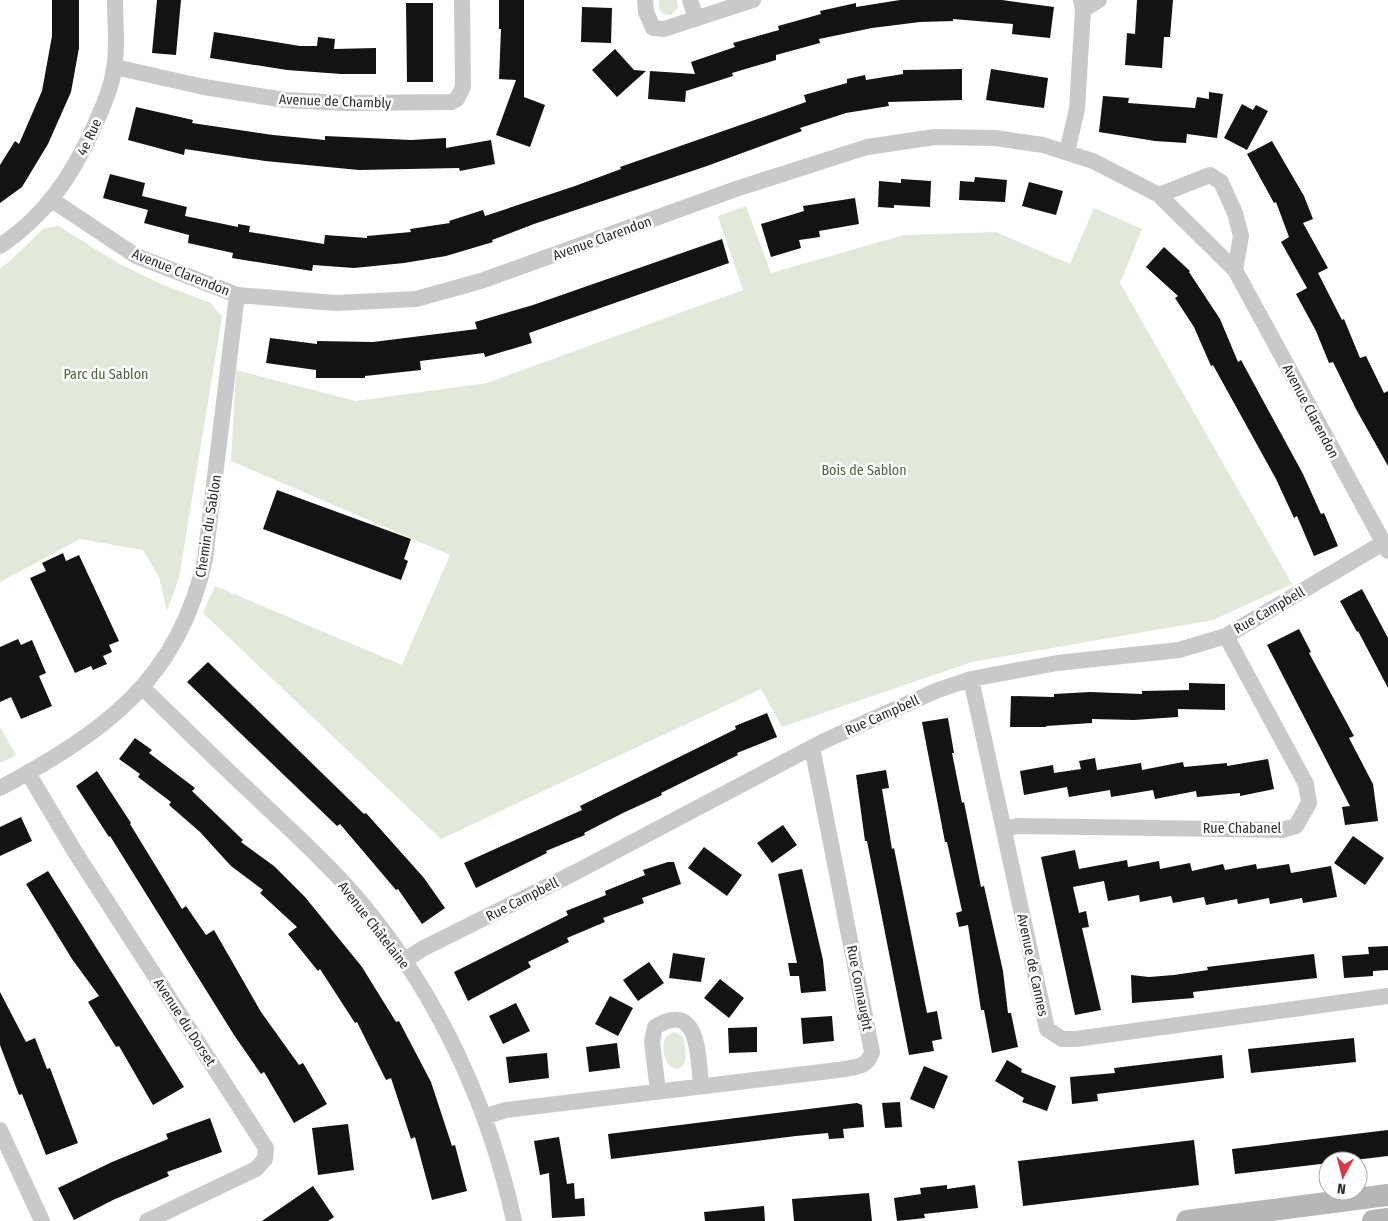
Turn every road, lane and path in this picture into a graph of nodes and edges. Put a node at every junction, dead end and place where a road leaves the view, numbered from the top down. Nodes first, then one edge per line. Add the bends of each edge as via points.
1 (115, 0) edge
2 (462, 0) edge
3 (645, 0) edge
4 (690, 0) edge
5 (753, 0) edge
6 (1099, 0) edge
7 (1082, 5) edge
8 (696, 20) junction
9 (114, 67) junction
10 (1067, 152) junction
11 (1159, 195) junction
12 (52, 200) junction
13 (0, 246) edge
14 (1235, 270) junction
15 (237, 295) junction
16 (1386, 547) edge
17 (1226, 636) junction
18 (971, 679) junction
19 (143, 688) junction
20 (812, 747) junction
21 (28, 773) junction
22 (0, 788) edge
23 (1004, 829) junction
24 (404, 961) junction
25 (1388, 996) edge
26 (701, 1086) junction
27 (658, 1091) junction
28 (486, 1116) junction
29 (0, 1130) edge
30 (1388, 1195) edge
31 (1388, 1219) edge
32 (42, 1221) edge
33 (147, 1221) edge
34 (514, 1221) edge
35 (1187, 1221) edge
36 (1373, 1221) edge

1 - 9 street, 4e Rue
2 - 9 street, Avenue de Chambly via 463,87 457,99 451,102 285,100 204,87
3 - 8 street via 653,28 664,29
4 - 8 street
5 - 8 street
6 - 7 street
7 - 10 street via 1077,109
9 - 12 street, 4e Rue via 105,102 80,157
10 - 11 street, Avenue Clarendon via 1093,161
10 - 15 street, Avenue Clarendon via 995,138 935,137 867,147 481,281 416,299 336,304
11 - 14 street, Avenue Clarendon
11 - 14 street via 1210,175 1221,182 1236,214 1241,236
12 - 13 street, 4e Rue
12 - 15 street, Avenue Clarendon via 136,256
14 - 16 street, Avenue Clarendon
15 - 19 street, Chemin du Sablon via 202,576 182,627 164,660
16 - 17 street, Rue Campbell
17 - 18 street, Rue Campbell via 1179,650 1057,663
17 - 23 street, Rue Chabanel via 1306,784 1309,803 1296,826 1282,830 1017,826
18 - 20 street, Rue Campbell via 913,701
18 - 23 street, Avenue de Cannes
19 - 21 street, Chemin du Sablon via 106,722
19 - 24 street, Avenue Châtelaine via 346,886
20 - 24 street, Rue Campbell
20 - 26 street, Rue Connaught via 872,1052 870,1061 863,1066 838,1070
21 - 22 street, Chemin du Sablon
21 - 33 street, Avenue du Dorset via 75,852 266,1148 264,1159 256,1168
23 - 25 street, Avenue de Cannes via 1047,1029 1062,1039
24 - 28 street, Avenue Châtelaine via 457,1052
26 - 27 street, Rue Connaught
26 - 27 street via 695,1034 682,1021 667,1020 655,1027 652,1042
27 - 28 street, Rue Connaught via 506,1110
28 - 34 street, Avenue Châtelaine
29 - 32 street
30 - 35 street
31 - 36 street

